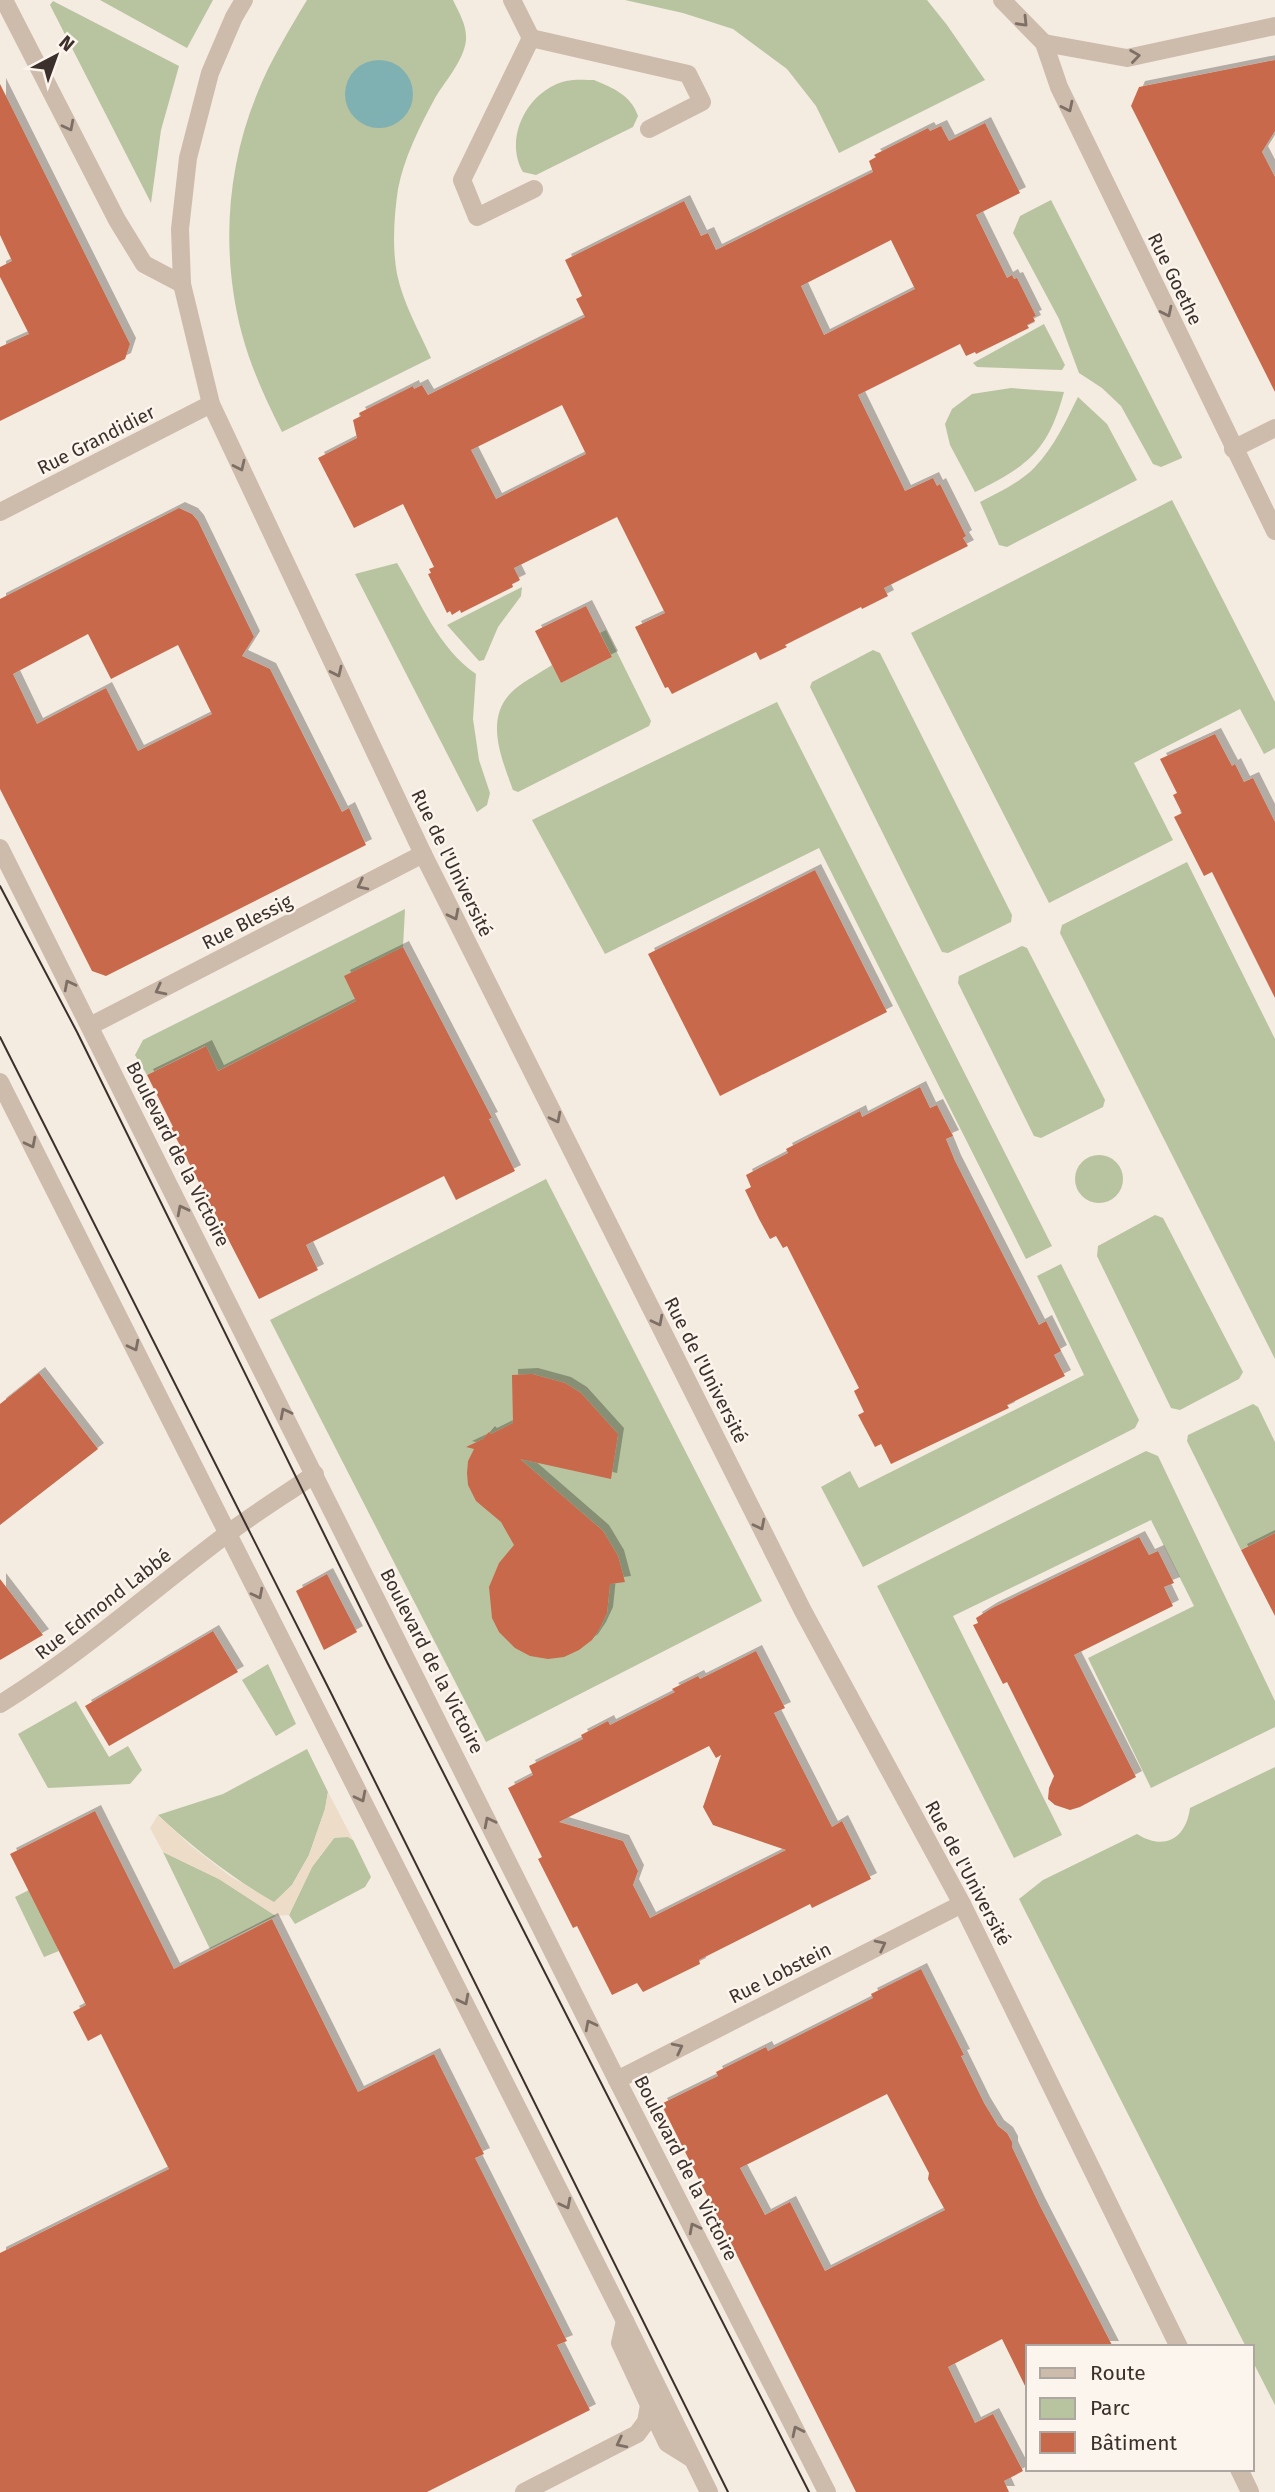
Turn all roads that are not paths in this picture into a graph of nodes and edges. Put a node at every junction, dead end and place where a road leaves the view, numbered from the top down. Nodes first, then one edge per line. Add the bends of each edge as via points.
1 (4, 0) edge
2 (244, 0) edge
3 (512, 0) edge
4 (1002, 0) edge
5 (1275, 26) edge
6 (531, 38) junction
7 (1044, 43) junction
8 (649, 129) dead end
9 (534, 189) dead end
10 (182, 284) junction
11 (211, 404) junction
12 (1275, 428) edge
13 (1234, 449) junction
14 (0, 512) edge
15 (1275, 531) edge
16 (0, 848) edge
17 (423, 854) junction
18 (90, 1026) junction
19 (0, 1082) edge
20 (315, 1474) junction
21 (228, 1533) junction
22 (0, 1704) edge
23 (962, 1904) junction
24 (618, 2080) junction
25 (625, 2321) junction
26 (1178, 2345) edge
27 (649, 2405) junction
28 (693, 2459) junction
29 (1240, 2471) edge
30 (524, 2492) edge
31 (709, 2492) edge
32 (827, 2492) edge
33 (1250, 2492) edge

1 -> 10 street via 144,264
2 - 10 street, Rue de l'Université via 210,73 188,158 180,229
3 - 6 street
4 -> 7 street
7 -> 5 street via 1127,58
6 - 8 street via 688,74 702,102
6 - 9 street via 462,180 477,217
7 -> 13 street, Rue Goethe via 1059,88
10 - 11 street, Rue de l'Université
11 - 14 street, Rue Grandidier
11 -> 17 street, Rue de l'Université
12 - 13 street
13 - 15 street, Rue Goethe
18 -> 16 street, Boulevard de la Victoire
17 -> 18 street, Rue Blessig
17 -> 23 street, Rue de l'Université via 803,1611
20 -> 18 street, Boulevard de la Victoire
19 -> 21 street
20 - 21 street, Rue Edmond Labbé
24 -> 20 street, Boulevard de la Victoire
21 - 22 street, Rue Edmond Labbé via 93,1640
21 -> 25 street
24 -> 23 street, Rue Lobstein
23 - 26 street, Rue de l'Université
32 -> 24 street, Boulevard de la Victoire
25 - 27 street via 620,2343
25 - 28 street
27 - 28 street via 667,2443
27 -> 30 street via 646,2422 637,2434
28 - 31 street
29 - 33 street

